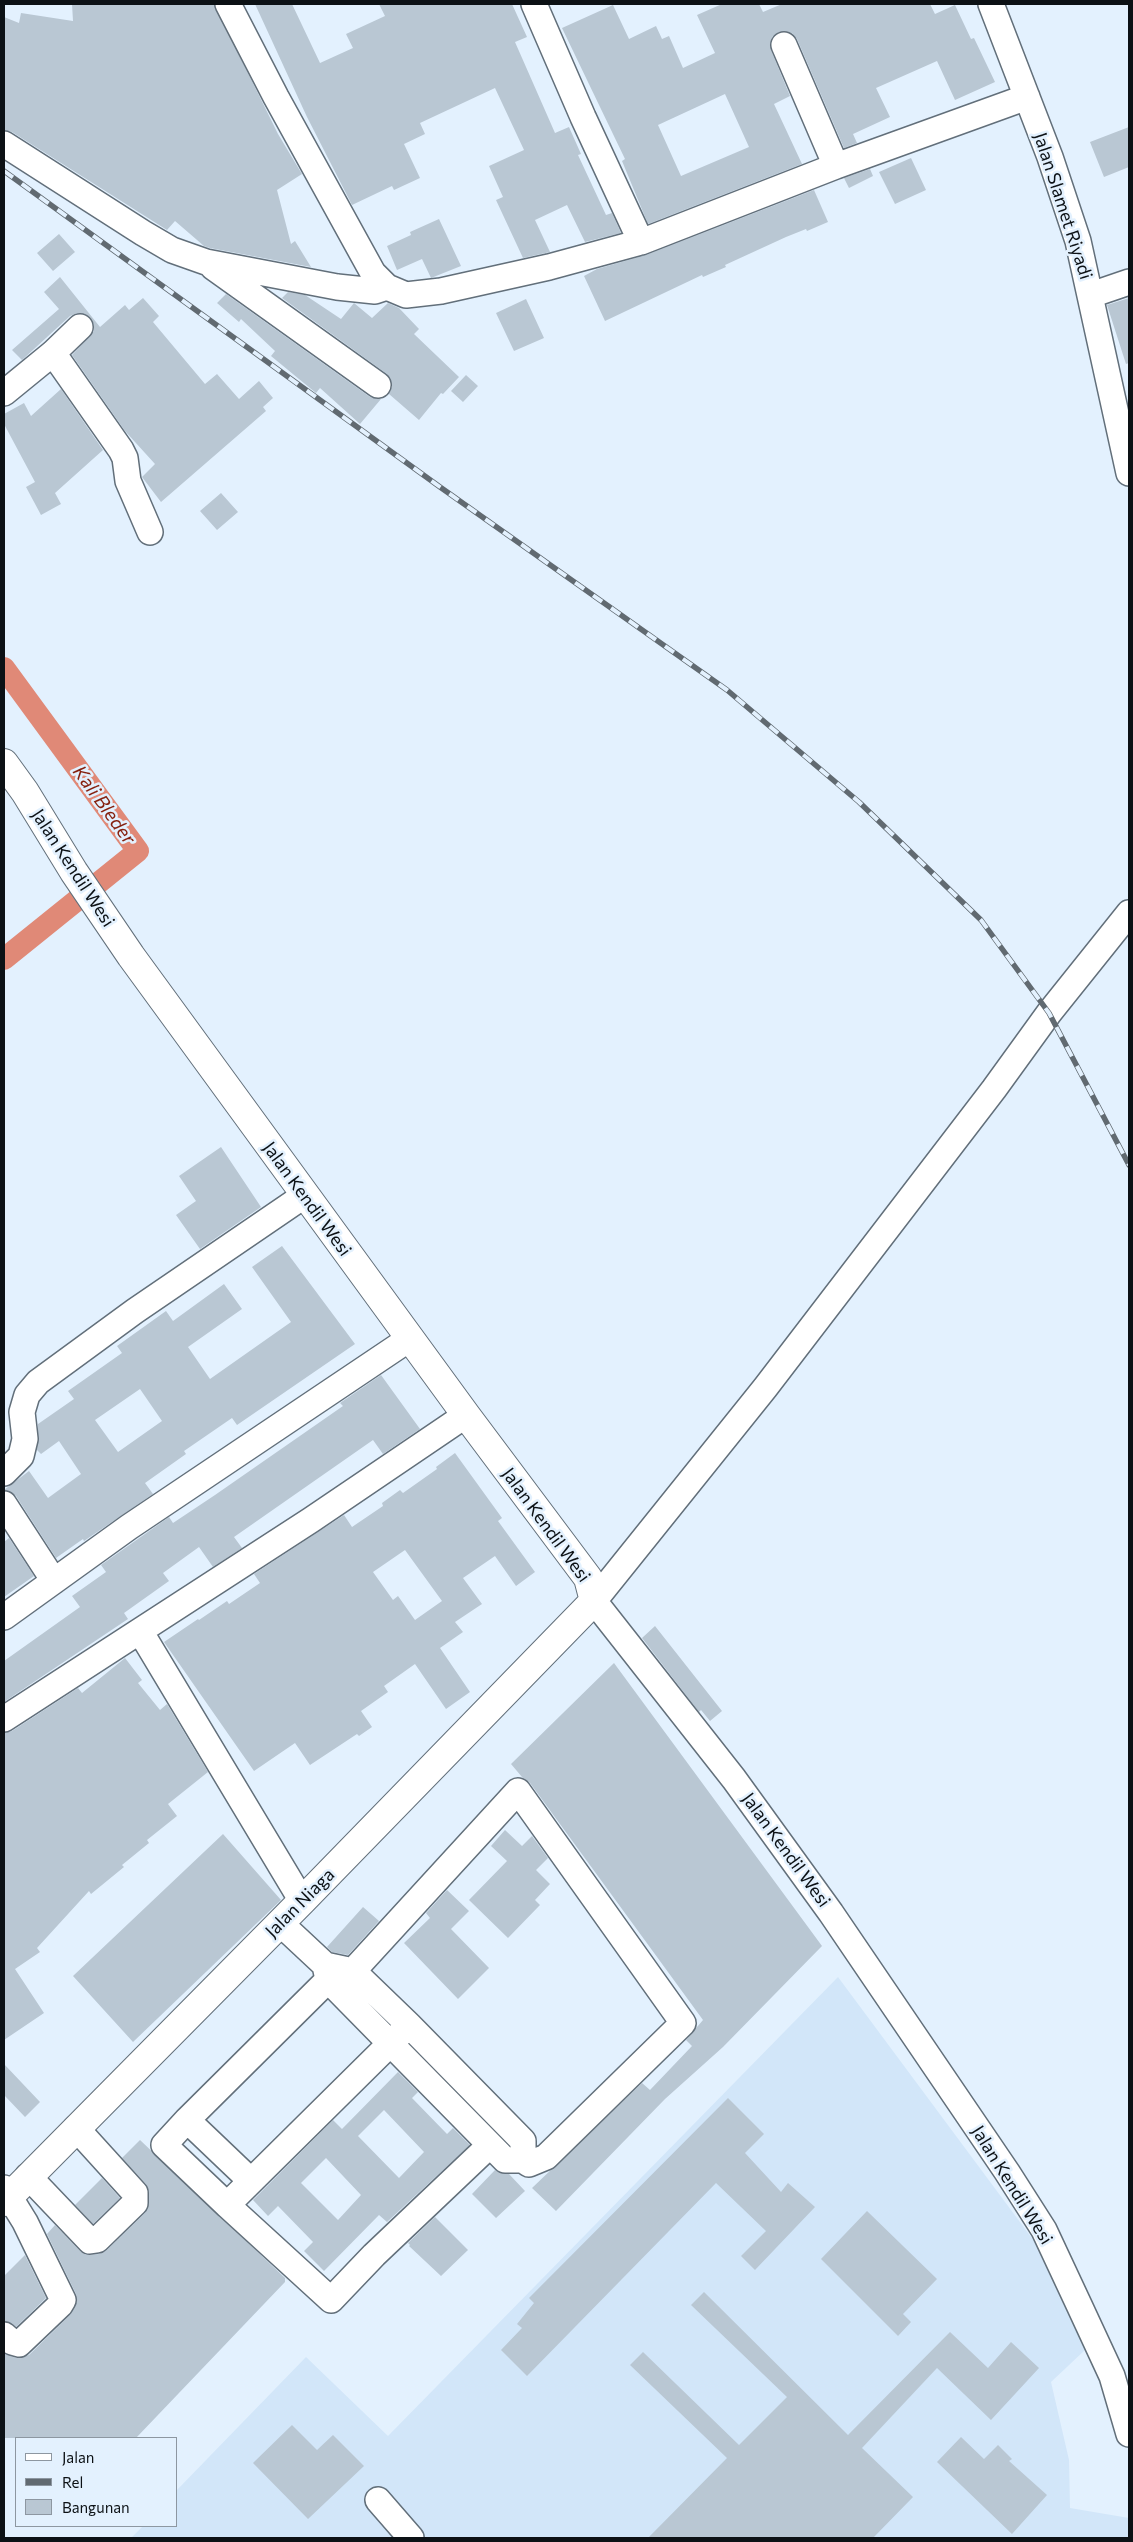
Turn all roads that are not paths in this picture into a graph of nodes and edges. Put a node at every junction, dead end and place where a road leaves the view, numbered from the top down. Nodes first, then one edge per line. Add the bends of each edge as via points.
1 (228, 4) edge
2 (534, 4) edge
3 (991, 4) edge
4 (784, 45) dead end
5 (1027, 97) junction
6 (4, 144) edge
7 (836, 166) junction
8 (641, 242) junction
9 (206, 262) junction
10 (1129, 282) edge
11 (387, 287) junction
12 (1091, 296) junction
13 (80, 327) dead end
14 (53, 353) junction
15 (378, 385) dead end
16 (4, 394) edge
17 (1129, 473) edge
18 (150, 532) dead end
19 (4, 763) edge
20 (1129, 913) edge
21 (304, 1195) junction
22 (410, 1338) junction
23 (466, 1416) junction
24 (4, 1473) edge
25 (4, 1504) edge
26 (54, 1581) junction
27 (594, 1601) junction
28 (4, 1617) edge
29 (140, 1631) junction
30 (4, 1719) edge
31 (302, 1901) junction
32 (280, 1924) junction
33 (353, 1971) junction
34 (326, 1972) junction
35 (409, 2025) junction
36 (391, 2044) junction
37 (188, 2120) junction
38 (76, 2128) junction
39 (490, 2144) junction
40 (524, 2160) junction
41 (28, 2176) junction
42 (251, 2181) junction
43 (6, 2196) edge
44 (227, 2205) junction
45 (4, 2335) edge
46 (1129, 2434) edge
47 (378, 2500) dead end
48 (412, 2538) edge

1 - 11 street via 373,273
2 - 8 street
3 - 5 street, Jalan Slamet Riyadi
4 - 7 street
5 - 7 street
5 - 12 street, Jalan Slamet Riyadi via 1075,233
6 - 9 street via 143,234 172,250
7 - 8 street
8 - 11 street via 550,267 441,291 406,296
9 - 11 street via 337,287 375,291
9 - 15 street
10 - 12 street
12 - 17 street, Jalan Slamet Riyadi
13 - 14 street
14 - 16 street
14 - 18 street via 121,450 128,481
19 - 21 main road, Jalan Kendil Wesi via 102,914
20 - 27 street via 1065,992 765,1388
21 - 22 main road, Jalan Kendil Wesi
21 - 24 street via 38,1382 27,1395 22,1412 24,1439 20,1456
22 - 23 main road, Jalan Kendil Wesi
22 - 26 street via 129,1526
23 - 27 main road, Jalan Kendil Wesi via 588,1578
23 - 29 street
25 - 26 street
26 - 28 street
27 - 31 main road, Jalan Niaga
27 - 46 street, Jalan Kendil Wesi via 740,1786 832,1913 1007,2172 1044,2230 1080,2307 1112,2376
29 - 30 street
29 - 31 street
31 - 32 main road, Jalan Niaga
32 - 34 street
32 - 38 main road, Jalan Niaga
33 - 34 street
33 - 35 street
33 - 40 street via 518,1791 683,2023 546,2157 529,2164
34 - 36 street
34 - 37 street
35 - 36 street
35 - 40 street via 523,2140
36 - 39 street
36 - 42 street
37 - 42 street
37 - 44 street via 164,2145
38 - 41 main road, Jalan Niaga
38 - 41 street via 135,2193 135,2203 98,2240 90,2240
39 - 40 street via 505,2160
39 - 44 street via 331,2300
41 - 43 main road, Jalan Niaga
42 - 44 street
43 - 45 street via 25,2222 63,2300 20,2344
47 - 48 street

